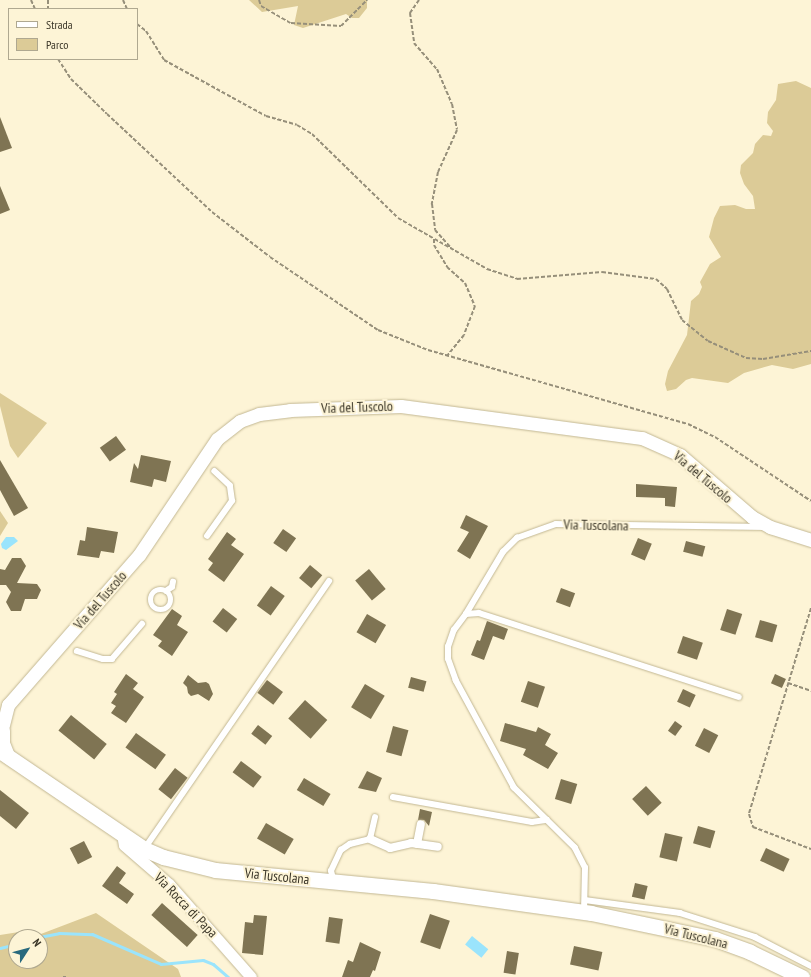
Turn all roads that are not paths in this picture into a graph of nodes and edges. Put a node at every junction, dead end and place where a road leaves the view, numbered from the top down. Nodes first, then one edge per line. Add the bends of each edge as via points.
1 (215, 472) dead end
2 (770, 528) junction
3 (207, 536) dead end
4 (811, 540) edge
5 (173, 582) dead end
6 (329, 582) dead end
7 (166, 591) dead end
8 (466, 614) junction
9 (142, 624) dead end
10 (77, 651) dead end
11 (739, 697) dead end
12 (4, 707) edge
13 (1, 727) edge
14 (5, 755) edge
15 (393, 797) dead end
16 (375, 818) dead end
17 (547, 820) junction
18 (421, 824) dead end
19 (122, 834) junction
20 (370, 839) junction
21 (417, 844) junction
22 (438, 847) dead end
23 (144, 849) junction
24 (333, 882) junction
25 (585, 906) junction
26 (811, 966) edge
27 (251, 977) edge
28 (802, 977) edge

1 - 3 lane via 230,486 232,501
2 - 4 street, Via del Tuscolo
2 - 8 lane, Via Tuscolana via 556,524 517,538 503,552
2 - 12 street, Via del Tuscolo via 752,517 680,455 642,438 401,406 290,410 259,414 240,420 217,439 139,555
5 - 7 lane via 172,587
6 - 23 lane
8 - 11 lane via 479,614
8 - 17 lane, Via Tuscolana via 454,630 448,647 452,672 514,788
9 - 10 lane via 112,659 103,659
12 - 13 street
13 - 14 street
14 - 19 main road, Via Tuscolana
15 - 17 lane via 532,822
16 - 20 lane
17 - 25 lane, Via Tuscolana via 575,848 585,868
18 - 21 street
19 - 23 main road, Via Tuscolana
19 - 27 street, Via Rocca di Papa via 124,845 169,884
20 - 21 street via 396,848 411,842
20 - 24 lane via 350,844 341,850 331,871
21 - 22 street
23 - 24 main road, Via Tuscolana via 163,857 215,870
24 - 25 main road, Via Tuscolana
25 - 26 lane via 680,913 755,937
25 - 28 main road, Via Tuscolana via 715,939 750,952

